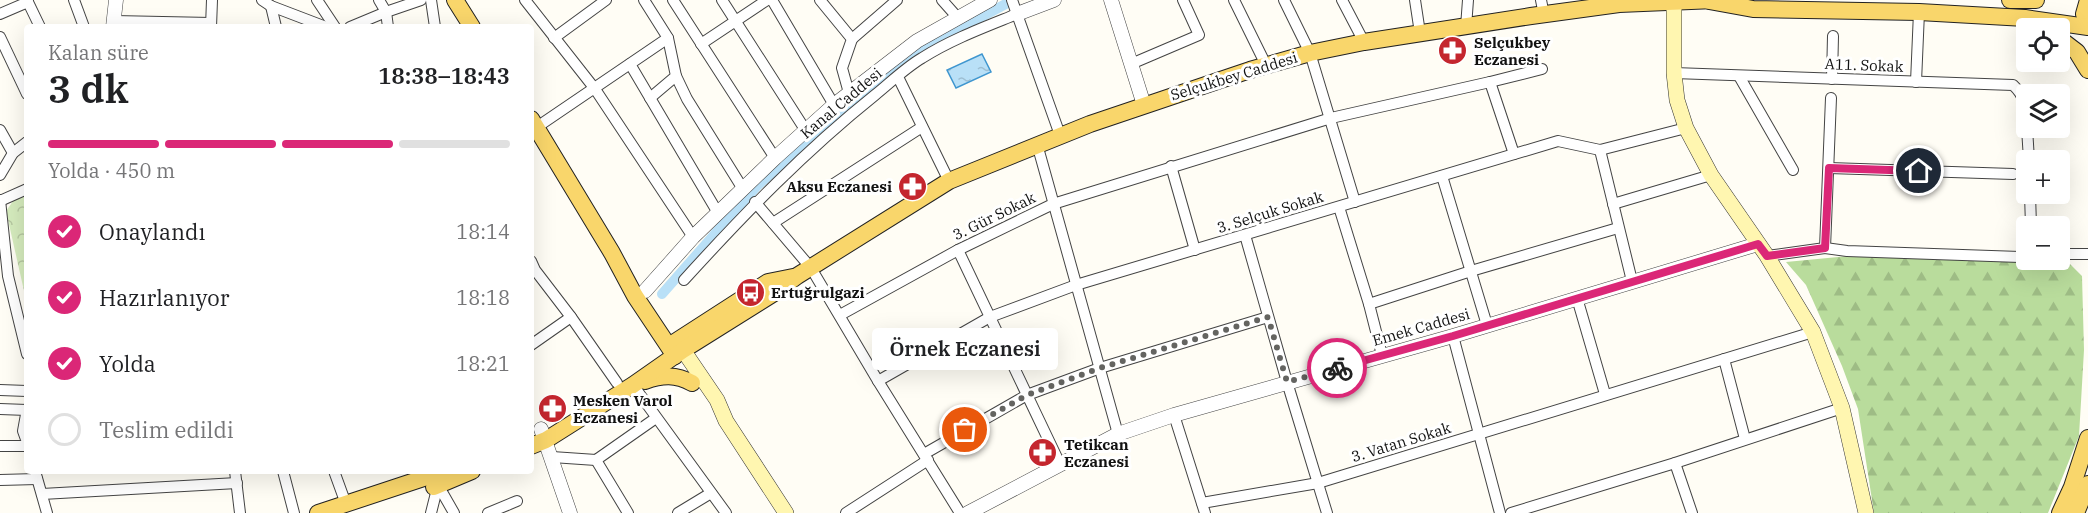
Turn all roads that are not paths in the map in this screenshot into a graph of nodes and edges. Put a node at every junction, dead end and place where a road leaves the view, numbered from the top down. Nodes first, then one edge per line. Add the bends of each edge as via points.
1 (74, 0) edge
2 (116, 0) edge
3 (212, 0) edge
4 (317, 0) edge
5 (379, 0) edge
6 (422, 0) edge
7 (431, 0) edge
8 (455, 0) edge
9 (606, 0) edge
10 (644, 0) edge
11 (673, 0) edge
12 (722, 0) edge
13 (767, 0) edge
14 (772, 0) edge
15 (820, 0) edge
16 (942, 0) edge
17 (990, 0) edge
18 (1012, 0) edge
19 (1054, 0) edge
20 (1111, 0) edge
21 (1183, 0) edge
22 (1234, 0) edge
23 (1284, 0) edge
24 (1342, 0) edge
25 (1415, 0) edge
26 (1468, 0) edge
27 (1712, 0) edge
28 (2010, 0) edge
29 (2030, 0) edge
30 (2036, 0) edge
31 (2088, 0) edge
32 (27, 1) edge
33 (528, 1) edge
34 (1669, 1) edge
35 (267, 3) edge
36 (889, 3) edge
37 (1605, 3) edge
38 (1543, 7) edge
39 (386, 12) junction
40 (1920, 12) junction
41 (0, 14) edge
42 (1017, 14) junction
43 (958, 18) junction
44 (2025, 18) edge
45 (735, 21) junction
46 (38, 24) edge
47 (83, 24) edge
48 (113, 24) edge
49 (211, 24) edge
50 (275, 24) edge
51 (319, 24) edge
52 (333, 24) edge
53 (357, 24) edge
54 (388, 24) edge
55 (435, 24) edge
56 (470, 24) edge
57 (2070, 24) edge
58 (1466, 27) junction
59 (2088, 27) edge
60 (1420, 33) junction
61 (1833, 36) dead end
62 (0, 37) edge
63 (554, 38) junction
64 (668, 38) junction
65 (852, 39) junction
66 (1364, 42) junction
67 (701, 44) junction
68 (2070, 47) edge
69 (1310, 53) junction
70 (630, 64) junction
71 (1131, 64) junction
72 (1266, 65) junction
73 (1542, 69) dead end
74 (2088, 70) edge
75 (1674, 73) junction
76 (676, 76) junction
77 (1739, 76) junction
78 (898, 77) junction
79 (1832, 79) junction
80 (1490, 82) junction
81 (1916, 82) junction
82 (24, 88) edge
83 (2016, 88) edge
84 (595, 89) junction
85 (849, 93) junction
86 (650, 98) junction
87 (1831, 98) dead end
88 (834, 105) junction
89 (1144, 105) junction
90 (1331, 118) junction
91 (534, 123) edge
92 (922, 127) junction
93 (1686, 128) junction
94 (0, 130) edge
95 (806, 131) junction
96 (1060, 135) junction
97 (24, 144) edge
98 (1037, 144) junction
99 (1600, 150) junction
100 (13, 153) junction
101 (1514, 154) junction
102 (775, 158) junction
103 (1171, 166) junction
104 (1829, 168) junction
105 (1793, 170) dead end
106 (2013, 174) dead end
107 (0, 175) edge
108 (1710, 175) junction
109 (1442, 176) junction
110 (949, 181) junction
111 (743, 189) junction
112 (24, 190) edge
113 (0, 201) edge
114 (755, 202) junction
115 (1355, 202) junction
116 (1053, 204) junction
117 (1613, 204) junction
118 (1339, 207) junction
119 (718, 213) junction
120 (773, 223) junction
121 (1618, 228) junction
122 (1245, 235) junction
123 (693, 237) junction
124 (1825, 248) junction
125 (958, 250) junction
126 (1195, 250) junction
127 (1762, 250) junction
128 (612, 253) junction
129 (2070, 254) edge
130 (2088, 254) edge
131 (2016, 257) edge
132 (534, 268) edge
133 (1471, 271) junction
134 (804, 272) junction
135 (4, 277) edge
136 (684, 280) dead end
137 (1632, 281) junction
138 (1076, 285) junction
139 (645, 291) junction
140 (1577, 298) junction
141 (1369, 304) junction
142 (840, 315) junction
143 (571, 317) junction
144 (990, 317) junction
145 (1268, 317) junction
146 (1487, 325) junction
147 (1814, 332) junction
148 (1453, 336) junction
149 (534, 343) edge
150 (24, 344) edge
151 (676, 348) junction
152 (1382, 355) junction
153 (1725, 359) junction
154 (1100, 368) junction
155 (878, 381) junction
156 (1287, 382) junction
157 (692, 383) junction
158 (625, 384) junction
159 (0, 390) edge
160 (24, 391) edge
161 (1605, 394) junction
162 (1027, 395) junction
163 (1842, 408) junction
164 (0, 409) edge
165 (24, 409) edge
166 (1174, 416) junction
167 (656, 418) junction
168 (726, 421) junction
169 (1118, 434) junction
170 (1478, 435) junction
171 (537, 437) edge
172 (24, 438) edge
173 (2088, 438) edge
174 (1745, 439) junction
175 (0, 446) edge
176 (552, 457) junction
177 (926, 457) junction
178 (596, 460) junction
179 (1675, 463) junction
180 (1060, 464) junction
181 (236, 474) edge
182 (284, 474) edge
183 (335, 474) edge
184 (36, 475) edge
185 (438, 476) edge
186 (0, 480) edge
187 (237, 483) junction
188 (1318, 483) junction
189 (2088, 484) edge
190 (711, 493) junction
191 (42, 494) junction
192 (517, 501) dead end
193 (1542, 502) junction
194 (1204, 508) edge
195 (350, 509) edge
196 (47, 513) edge
197 (240, 513) edge
198 (294, 513) edge
199 (318, 513) edge
200 (431, 513) edge
201 (454, 513) edge
202 (488, 513) edge
203 (570, 513) edge
204 (628, 513) edge
205 (678, 513) edge
206 (726, 513) edge
207 (786, 513) edge
208 (846, 513) edge
209 (960, 513) edge
210 (968, 513) edge
211 (1327, 513) edge
212 (1500, 513) edge
213 (1510, 513) edge
214 (1549, 513) edge
215 (1692, 513) edge
216 (1865, 513) edge
217 (2060, 513) edge
218 (2076, 513) edge

1 - 47 street
2 - 48 street
3 - 49 street
4 - 52 street
5 - 39 street
6 - 39 street
7 - 55 street
8 - 56 main road
9 - 63 street
10 - 64 street
11 - 67 street
12 - 45 street
13 - 45 street
14 - 88 street
15 - 65 street
16 - 43 street
17 - 43 street, Kanal Caddesi
18 - 42 street
19 - 42 street, Kanal Caddesi
20 - 71 street
21 - 71 street via 1199,35
22 - 72 street
23 - 69 street
24 - 66 street
25 - 60 street
26 - 58 street
27 - 34 main road, Selçukbey Caddesi
27 - 40 main road, Selçukbey Caddesi via 1753,9
28 - 29 main road
29 - 30 main road
31 - 59 main road via 2084,14
32 - 41 street
32 - 46 street
33 - 63 street
34 - 37 main road, Selçukbey Caddesi
34 - 75 main road
35 - 50 street
35 - 51 street
36 - 65 street
37 - 38 main road, Selçukbey Caddesi
38 - 58 main road, Selçukbey Caddesi
39 - 53 street
39 - 54 street
40 - 44 main road, Selçukbey Caddesi
40 - 81 street
42 - 78 street, Kanal Caddesi via 953,40 919,59
42 - 96 street
43 - 85 street, Kanal Caddesi via 917,41
45 - 67 street
45 - 95 street
57 - 59 main road, Selçukbey Caddesi
58 - 60 main road, Selçukbey Caddesi
60 - 66 main road, Selçukbey Caddesi
61 - 79 street
62 - 82 street
63 - 84 street
64 - 70 street
64 - 76 street
65 - 85 street via 842,68
66 - 69 main road, Selçukbey Caddesi
67 - 102 street
68 - 74 main road
69 - 72 main road, Selçukbey Caddesi
69 - 90 street
70 - 84 street
70 - 86 street
71 - 89 street
72 - 89 main road, Selçukbey Caddesi
73 - 80 street
75 - 77 street, A11. Sokak
75 - 93 main road
76 - 86 street
76 - 111 street
77 - 79 street, A11. Sokak
77 - 105 street
78 - 92 street
78 - 114 street, Kanal Caddesi via 835,127
79 - 81 street, A11. Sokak
80 - 90 street, 3. Gür Sokak
80 - 101 street
81 - 83 street, A11. Sokak
84 - 91 street
84 - 123 street
85 - 88 street, Kanal Caddesi
86 - 119 street
87 - 104 street
88 - 95 street, Kanal Caddesi
89 - 96 main road, Selçukbey Caddesi
90 - 103 street, 3. Gür Sokak
90 - 115 street
91 - 128 main road
92 - 110 street
92 - 120 street
93 - 99 street, 3. Selçuk Sokak
93 - 108 main road
94 - 100 street
95 - 102 street, Kanal Caddesi
96 - 98 main road, Selçukbey Caddesi
97 - 100 street
98 - 110 main road, Selçukbey Caddesi
98 - 116 street
99 - 101 street, 3. Selçuk Sokak via 1558,141
99 - 117 street
100 - 107 street
101 - 109 street, 3. Selçuk Sokak
102 - 111 street, Kanal Caddesi
103 - 116 street, 3. Gür Sokak
103 - 126 street
104 - 106 street
104 - 124 street
108 - 117 street
108 - 127 main road
109 - 115 street, 3. Selçuk Sokak
109 - 133 street
110 - 134 main road, Selçukbey Caddesi
111 - 119 street, Kanal Caddesi
112 - 113 street
113 - 135 street
114 - 120 street
114 - 136 street, Kanal Caddesi
115 - 118 street, 3. Selçuk Sokak
116 - 125 street, 3. Gür Sokak
116 - 138 street
117 - 121 street
118 - 122 street, 3. Selçuk Sokak
118 - 141 street
119 - 123 street, Kanal Caddesi
120 - 134 street
121 - 133 street
121 - 137 street
122 - 126 street, 3. Selçuk Sokak
122 - 145 street
123 - 139 street, Kanal Caddesi
124 - 127 street
124 - 131 street
125 - 142 street, 3. Gür Sokak
125 - 144 street
126 - 138 street, 3. Selçuk Sokak
127 - 137 street, Emek Caddesi
127 - 147 main road
128 - 139 main road
128 - 151 main road via 635,296
129 - 130 street
132 - 143 street
133 - 141 street
133 - 146 street
134 - 142 street
134 - 151 main road, Selçukbey Caddesi via 768,282
135 - 150 street
137 - 140 street, Emek Caddesi
138 - 144 street, 3. Selçuk Sokak
138 - 154 street
139 - 151 main road
140 - 146 street, Emek Caddesi
140 - 161 street
141 - 152 street
142 - 155 street
143 - 149 street
143 - 158 street
144 - 155 street, 3. Selçuk Sokak
144 - 162 street
145 - 154 street
145 - 156 street
146 - 148 street, Emek Caddesi
147 - 153 street, 3. Vatan Sokak
147 - 163 main road
148 - 152 street, Emek Caddesi
148 - 170 street
151 - 157 main road
151 - 158 main road, Selçukbey Caddesi
151 - 168 main road via 717,400
152 - 156 street, Emek Caddesi
153 - 161 street, 3. Vatan Sokak
153 - 174 street
154 - 162 street
154 - 169 street
155 - 177 street
156 - 166 street, Emek Caddesi
156 - 188 street
157 - 158 main road via 682,377 665,376
157 - 168 main road via 706,404
158 - 167 street
158 - 171 main road
159 - 160 street
161 - 170 street, 3. Vatan Sokak
162 - 177 street
162 - 180 street
163 - 174 street
163 - 216 main road
164 - 165 street
166 - 169 street, Emek Caddesi
166 - 194 street
167 - 178 street
167 - 190 street
168 - 207 main road
169 - 180 street, Emek Caddesi
170 - 188 street, 3. Vatan Sokak
170 - 212 street
171 - 176 street
172 - 175 street
173 - 217 main road
174 - 179 street
176 - 178 street
176 - 203 street
177 - 208 street
177 - 209 street
178 - 204 street
179 - 193 street
179 - 215 street
180 - 210 street, Emek Caddesi
181 - 187 street
182 - 198 street
183 - 195 street
184 - 186 street
184 - 191 street
185 - 195 main road
185 - 200 street
185 - 201 street
187 - 191 street
187 - 197 street
188 - 194 street, 3. Vatan Sokak
188 - 211 street
189 - 218 main road
190 - 205 street
190 - 206 street
191 - 196 street
192 - 202 street
193 - 213 street
193 - 214 street
195 - 199 main road

